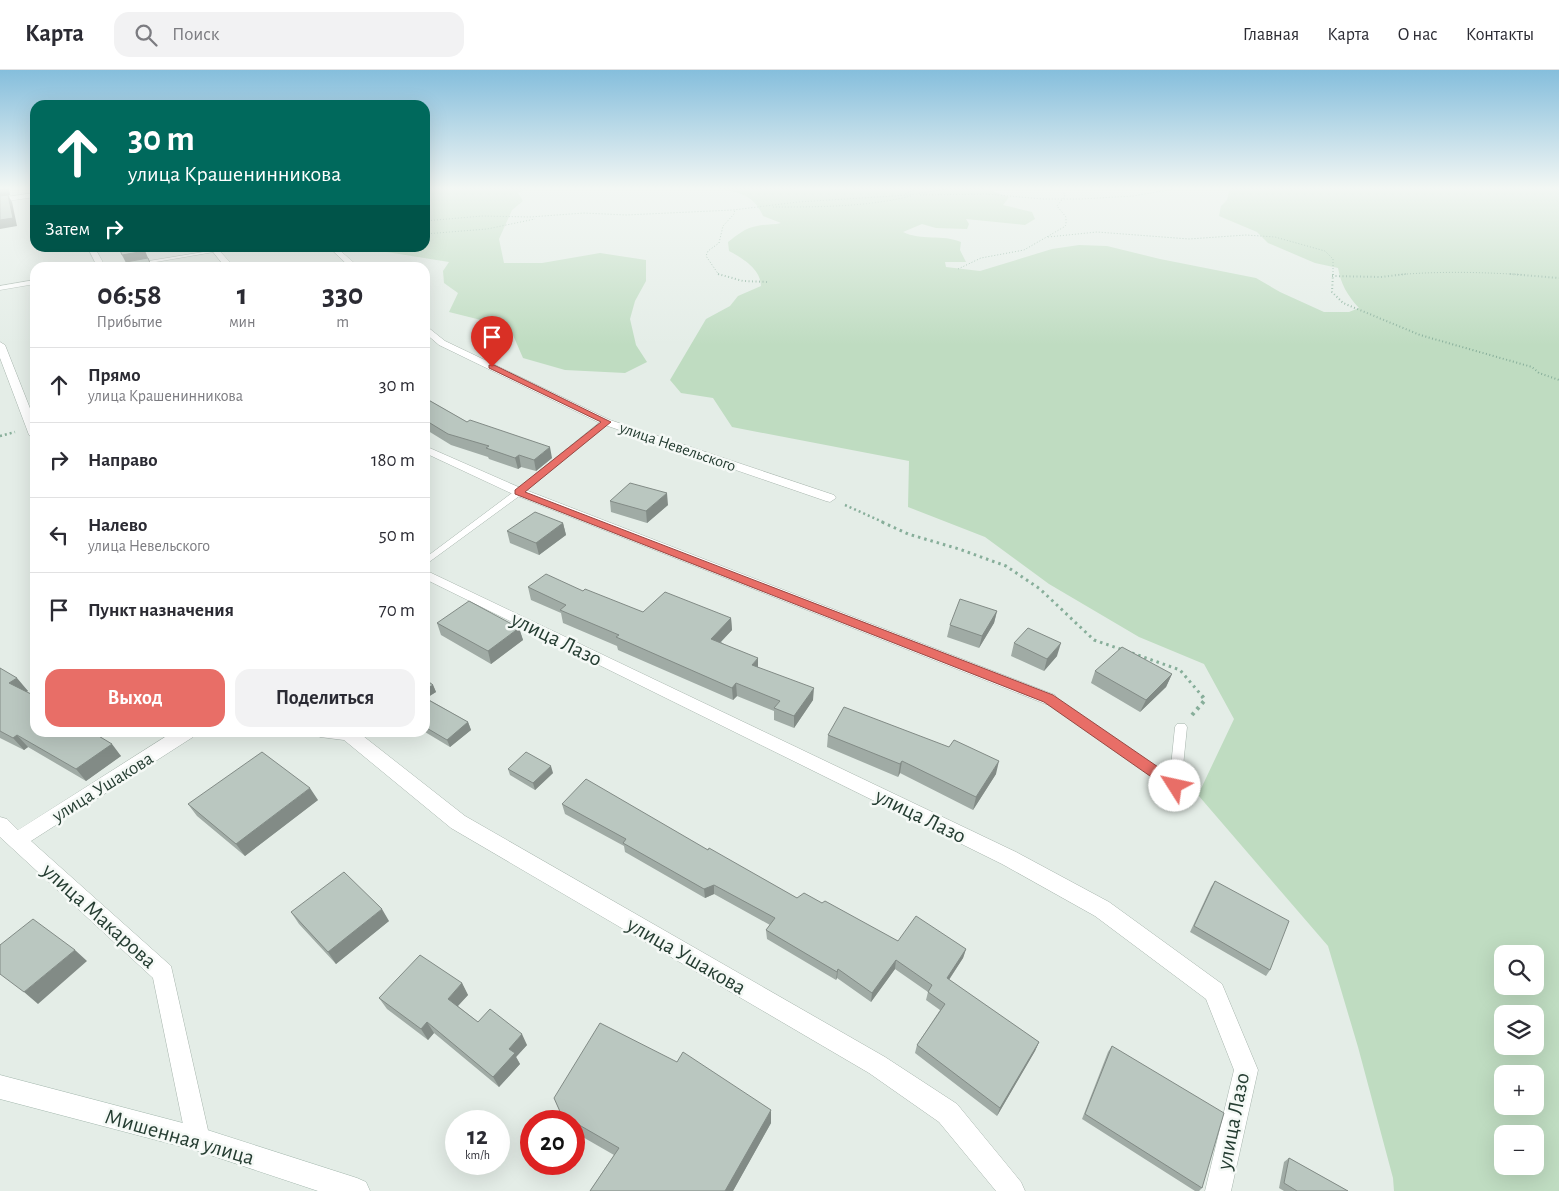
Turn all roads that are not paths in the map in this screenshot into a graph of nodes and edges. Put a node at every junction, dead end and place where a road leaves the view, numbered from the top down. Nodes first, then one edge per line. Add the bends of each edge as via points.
1 (196, 252) edge
2 (216, 252) edge
3 (337, 252) edge
4 (141, 262) edge
5 (225, 262) edge
6 (349, 262) edge
7 (30, 283) edge
8 (0, 288) edge
9 (430, 332) edge
10 (0, 345) edge
11 (30, 422) edge
12 (606, 422) junction
13 (430, 451) edge
14 (518, 492) junction
15 (830, 498) road end
16 (430, 558) edge
17 (430, 576) edge
18 (1049, 699) joint
19 (1182, 727) road end
20 (179, 737) edge
21 (352, 737) edge
22 (0, 825) edge
23 (18, 840) junction
24 (0, 1087) edge
25 (198, 1139) junction
26 (357, 1191) edge
27 (1012, 1191) edge
28 (1218, 1191) edge

1 - 4 lane
2 - 5 street
3 - 6 street
7 - 8 lane
9 - 12 street, улица Невельского via 442,343
10 - 11 street
12 - 14 lane
12 - 15 street, улица Невельского
13 - 14 street
14 - 16 lane
14 - 18 street
17 - 28 street, улица Лазо via 1009,858 1102,909 1214,992 1246,1070
18 - 19 lane via 1175,786
20 - 23 street, улица Ушакова
21 - 27 street, улица Ушакова via 458,822 877,1065 948,1113
22 - 23 street, улица Макарова
23 - 25 street, улица Макарова via 164,973
24 - 25 street, Мишенная улица
25 - 26 street, Мишенная улица

